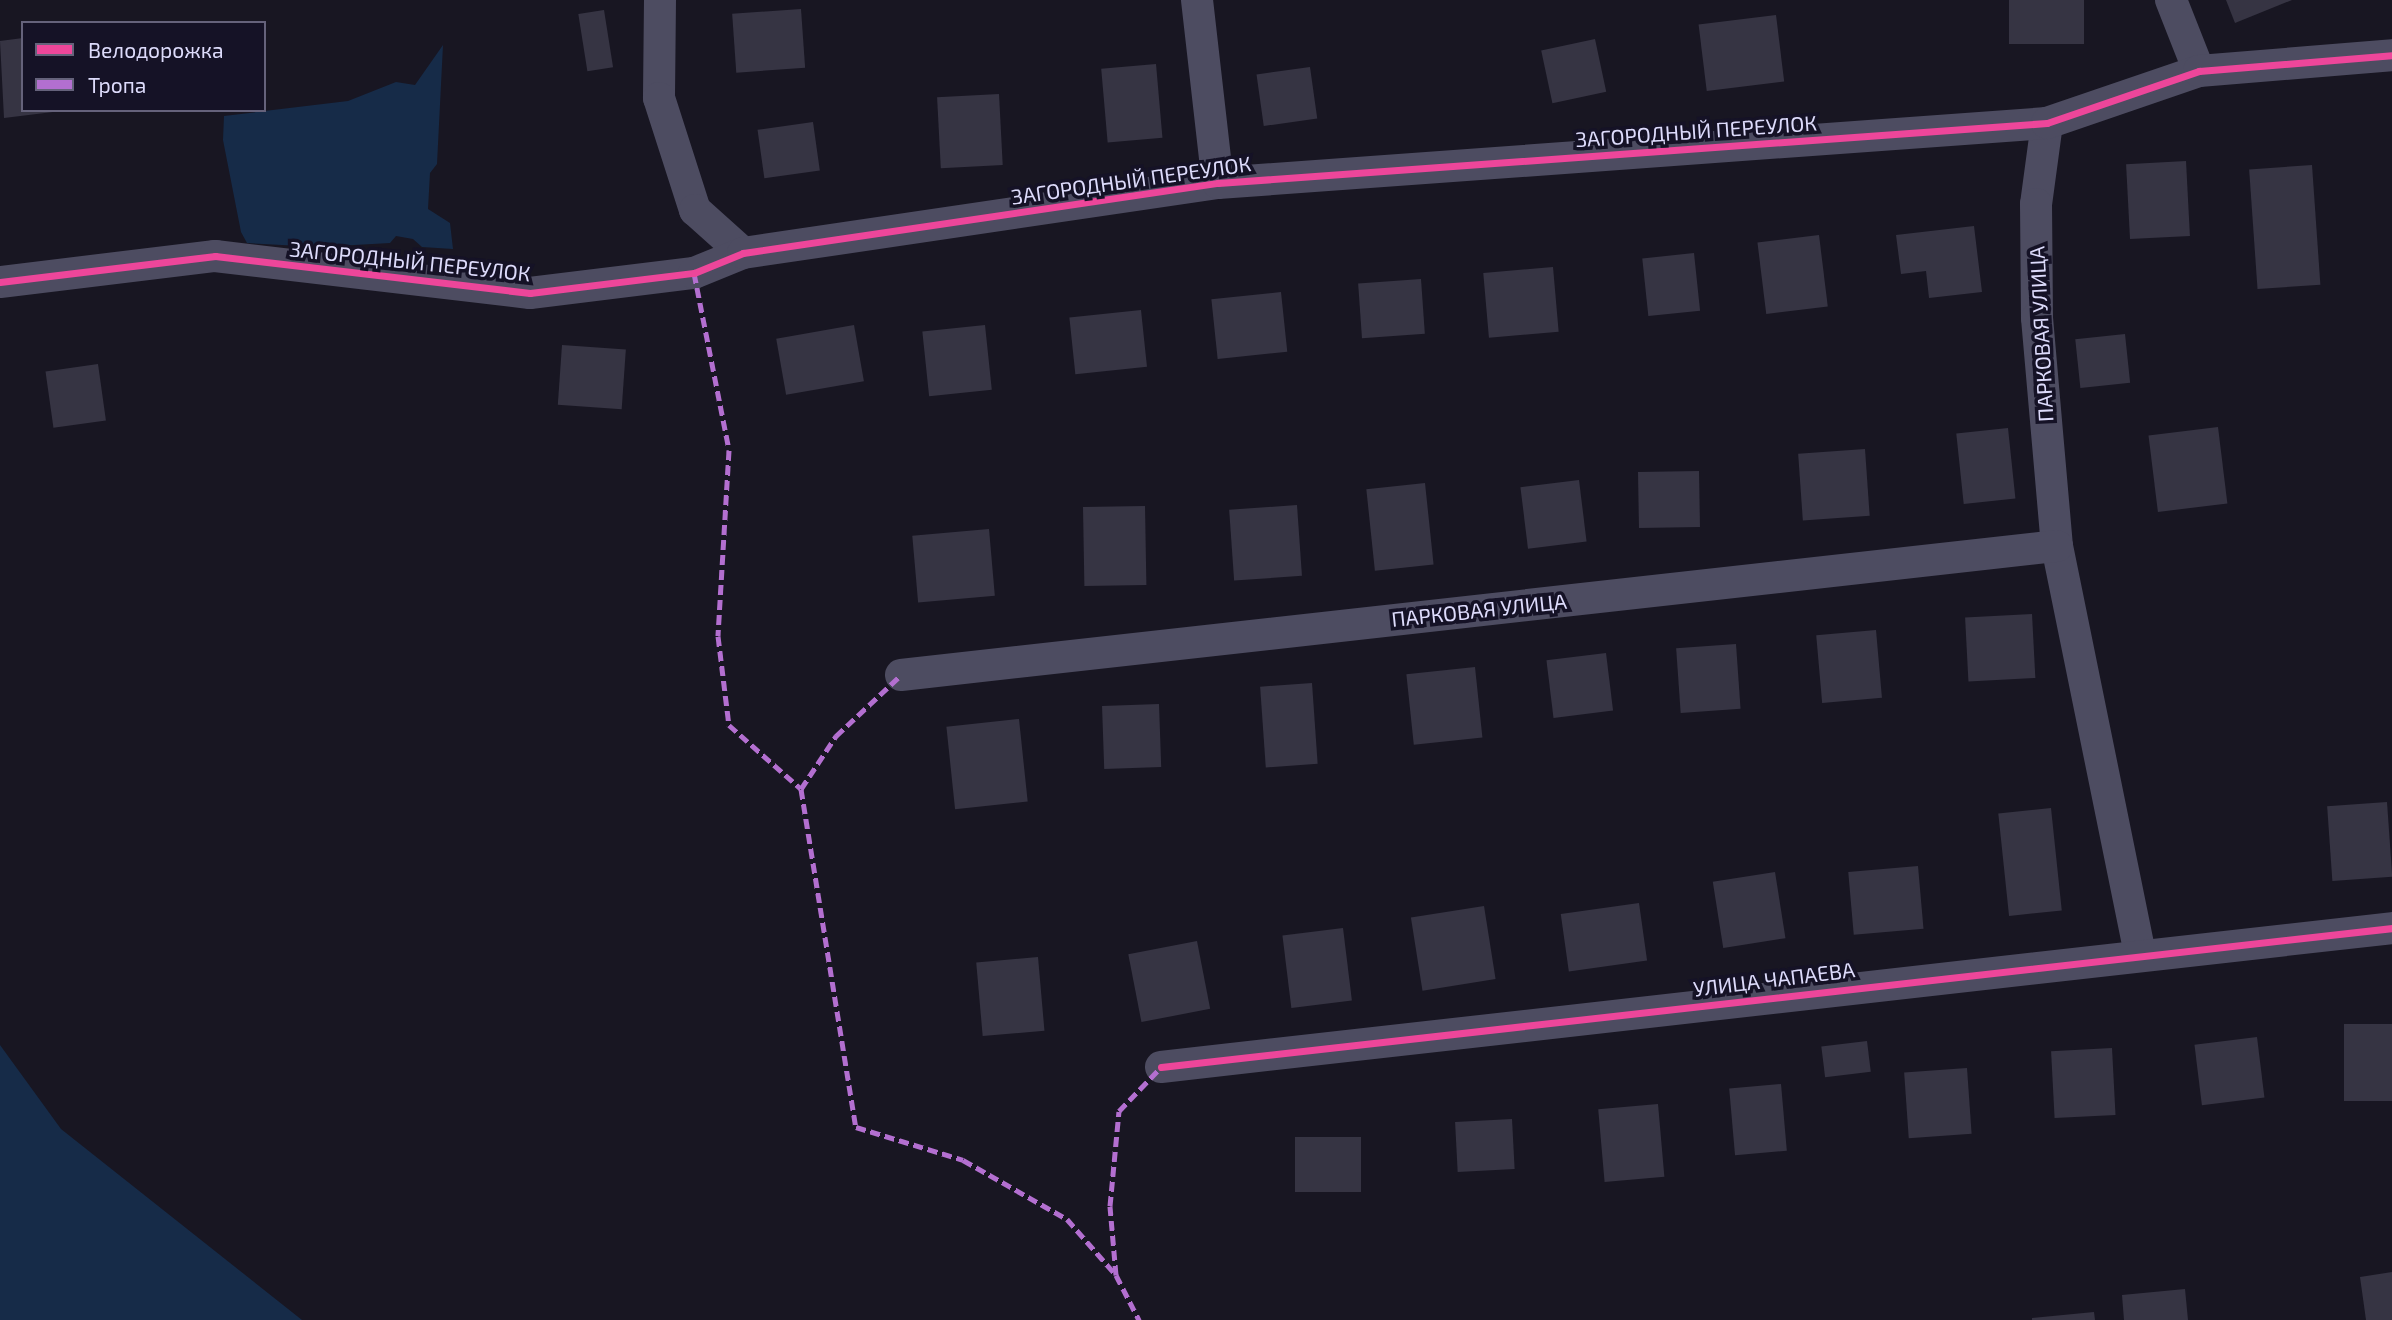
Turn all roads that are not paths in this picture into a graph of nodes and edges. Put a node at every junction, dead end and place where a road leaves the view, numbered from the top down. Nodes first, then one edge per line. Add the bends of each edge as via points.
1 (660, 0) edge
2 (1196, 0) edge
3 (2171, 0) edge
4 (2392, 55) edge
5 (2199, 71) junction
6 (2048, 123) junction
7 (1218, 183) junction
8 (743, 253) junction
9 (0, 282) edge
10 (2057, 546) junction
11 (901, 675) dead end
12 (2392, 928) edge
13 (2140, 955) junction
14 (1161, 1067) dead end

1 - 8 street via 659,98 695,210
2 - 7 street
3 - 5 street
4 - 5 street, ЗАГОРОДНЫЙ ПЕРЕУЛОК
5 - 6 street, ЗАГОРОДНЫЙ ПЕРЕУЛОК
6 - 7 street, ЗАГОРОДНЫЙ ПЕРЕУЛОК
6 - 10 street, ПАРКОВАЯ УЛИЦА via 2036,204 2037,318
7 - 8 street, ЗАГОРОДНЫЙ ПЕРЕУЛОК
8 - 9 street, ЗАГОРОДНЫЙ ПЕРЕУЛОК via 694,273 530,293 215,256
10 - 11 street, ПАРКОВАЯ УЛИЦА
10 - 13 street, ПАРКОВАЯ УЛИЦА
12 - 13 street, УЛИЦА ЧАПАЕВА
13 - 14 street, УЛИЦА ЧАПАЕВА

